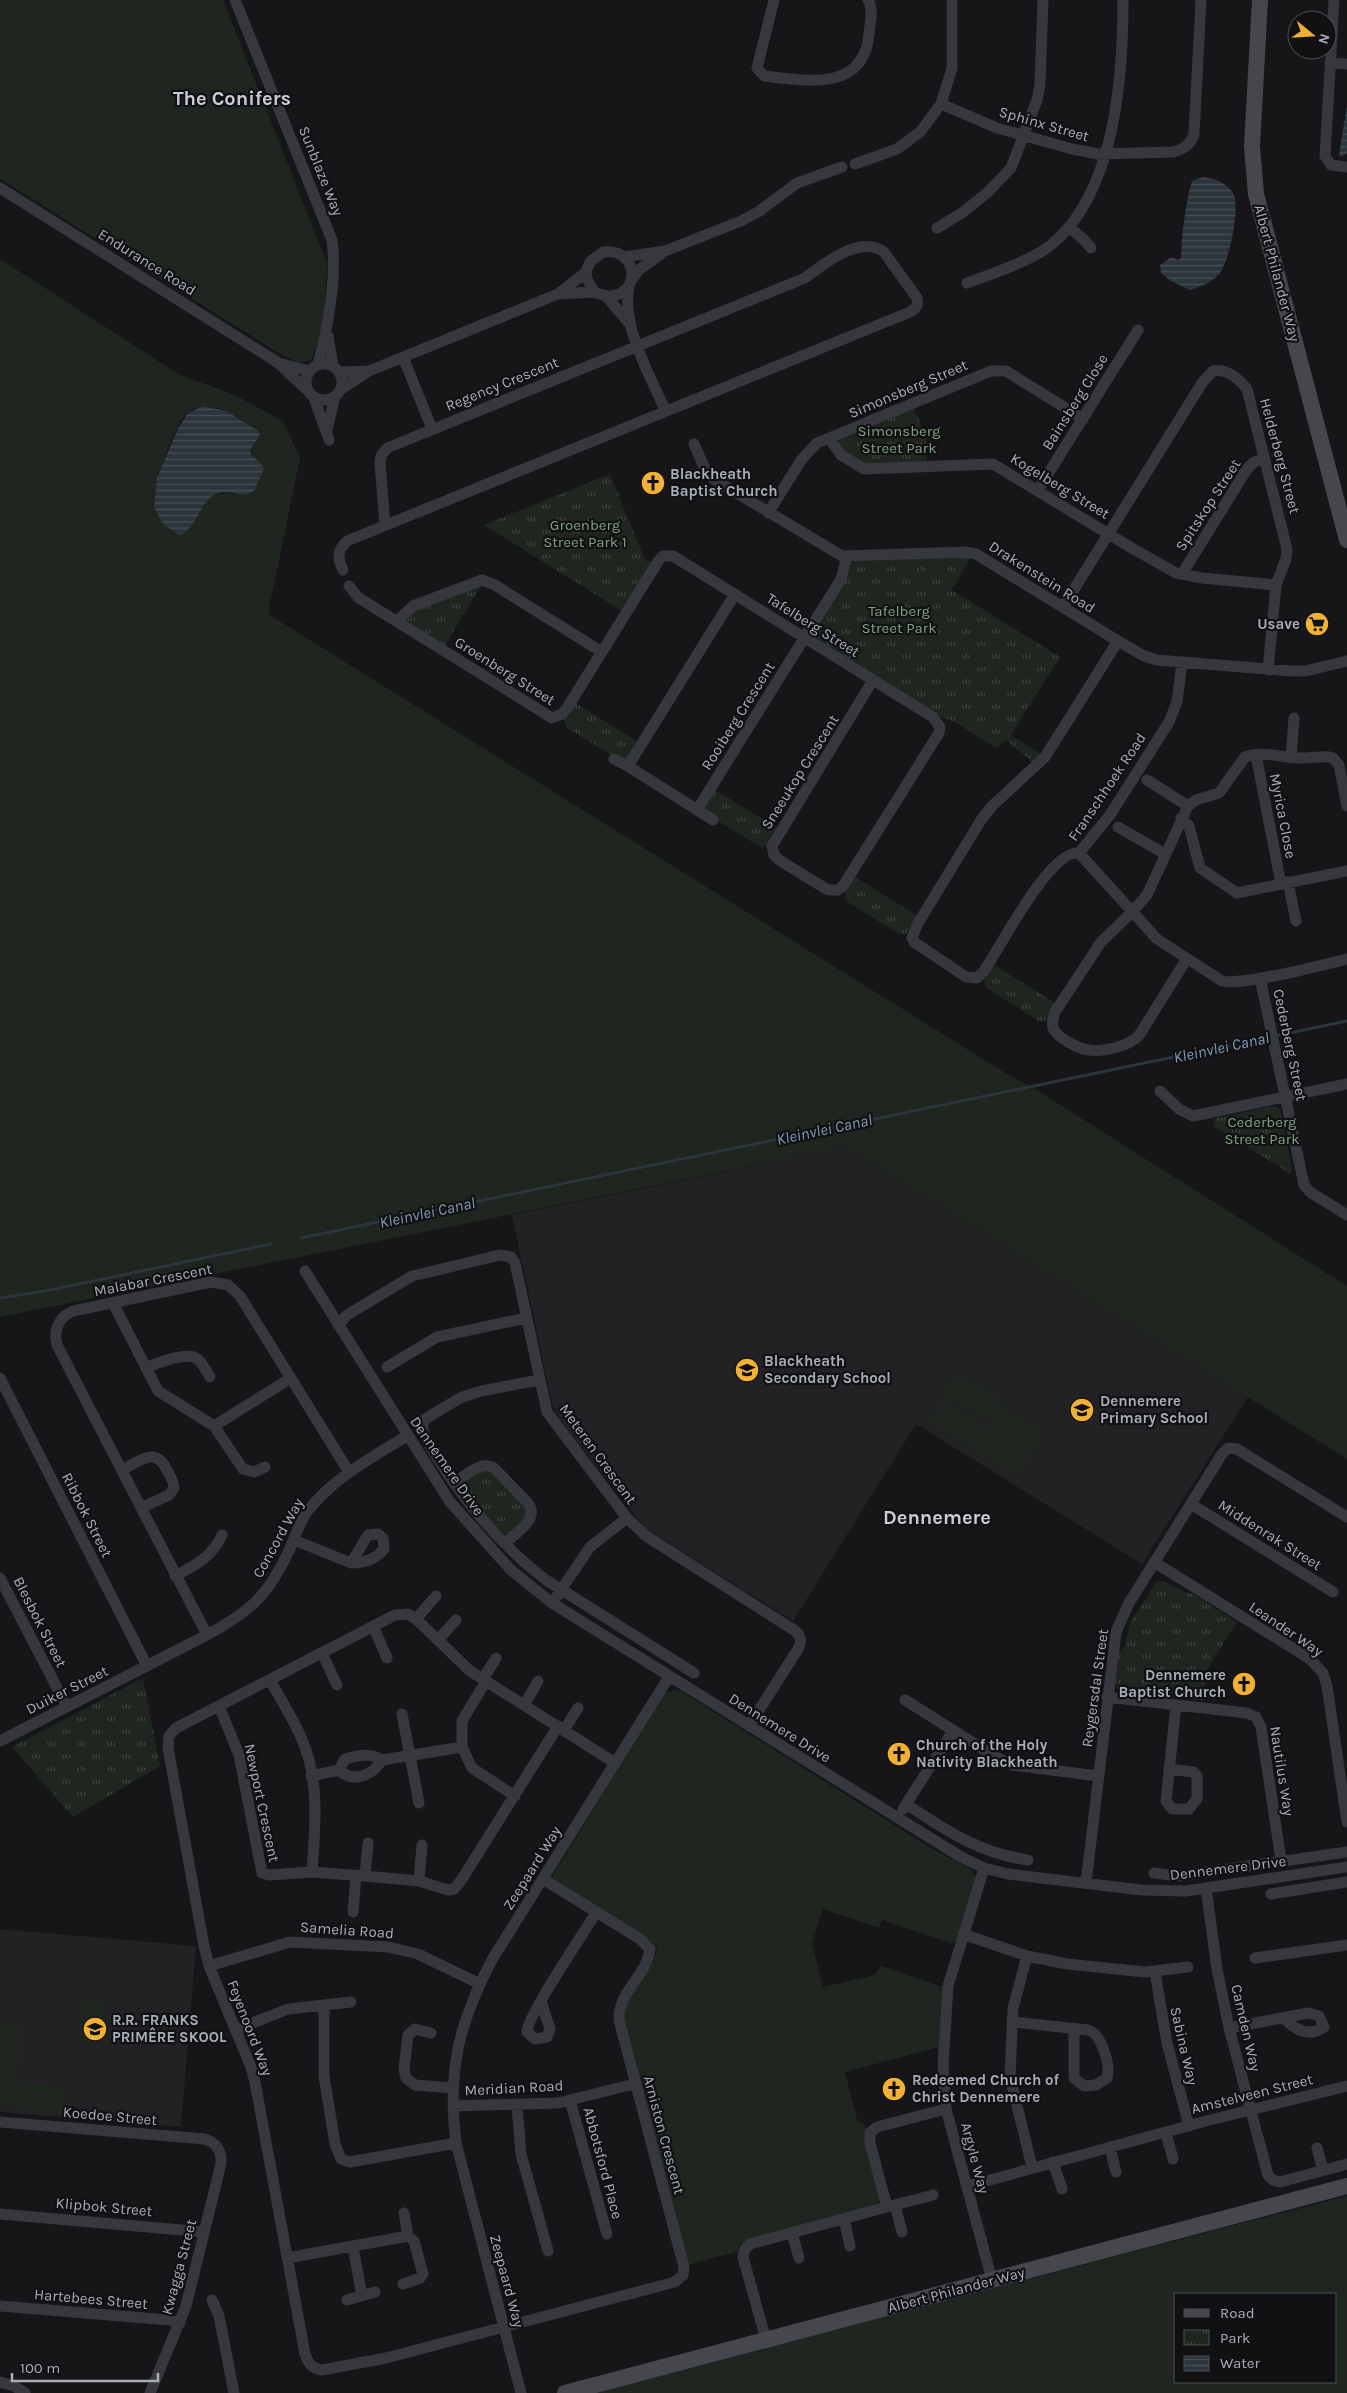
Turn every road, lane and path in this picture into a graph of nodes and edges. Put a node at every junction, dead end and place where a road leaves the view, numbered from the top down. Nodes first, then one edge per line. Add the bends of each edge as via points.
1 (235, 0) edge
2 (774, 0) edge
3 (868, 0) edge
4 (952, 0) edge
5 (1043, 0) edge
6 (1123, 0) edge
7 (1201, 0) edge
8 (1260, 0) edge
9 (1334, 0) edge
10 (1330, 63) junction
11 (1347, 64) edge
12 (941, 104) junction
13 (1024, 135) junction
14 (1105, 154) junction
15 (855, 164) dead end
16 (842, 167) dead end
17 (1347, 167) edge
18 (0, 188) edge
19 (1069, 227) junction
20 (937, 228) dead end
21 (1091, 248) dead end
22 (665, 251) junction
23 (625, 257) junction
24 (586, 272) junction
25 (630, 283) junction
26 (967, 283) dead end
27 (594, 292) junction
28 (558, 294) junction
29 (606, 296) junction
30 (629, 324) junction
31 (1138, 330) dead end
32 (328, 332) junction
33 (638, 346) junction
34 (402, 357) junction
35 (277, 362) junction
36 (314, 367) junction
37 (336, 369) junction
38 (369, 371) junction
39 (310, 393) junction
40 (338, 393) junction
41 (665, 410) junction
42 (1083, 419) junction
43 (432, 429) junction
44 (829, 438) junction
45 (694, 444) dead end
46 (1264, 458) junction
47 (1038, 490) junction
48 (768, 513) junction
49 (385, 525) junction
50 (1108, 533) junction
51 (1347, 540) edge
52 (668, 555) joint
53 (847, 557) junction
54 (343, 570) dead end
55 (1182, 574) junction
56 (1276, 585) junction
57 (348, 586) dead end
58 (735, 594) junction
59 (1063, 607) junction
60 (397, 621) junction
61 (805, 637) junction
62 (1118, 641) junction
63 (602, 652) junction
64 (1347, 661) edge
65 (1182, 662) junction
66 (1268, 670) junction
67 (873, 680) junction
68 (1294, 718) dead end
69 (940, 725) joint
70 (1256, 754) junction
71 (1291, 758) junction
72 (614, 759) dead end
73 (628, 766) junction
74 (1146, 780) dead end
75 (1188, 806) junction
76 (1347, 806) edge
77 (697, 810) junction
78 (1181, 818) junction
79 (713, 820) dead end
80 (1118, 827) dead end
81 (1080, 853) junction
82 (1165, 854) junction
83 (1347, 872) edge
84 (1284, 883) junction
85 (1132, 913) junction
86 (1296, 921) dead end
87 (1347, 959) edge
88 (1186, 960) junction
89 (1260, 978) junction
90 (1347, 1084) edge
91 (1160, 1091) dead end
92 (1286, 1097) junction
93 (1347, 1214) edge
94 (305, 1271) dead end
95 (113, 1303) junction
96 (526, 1318) junction
97 (338, 1325) junction
98 (387, 1366) dead end
99 (146, 1368) junction
100 (210, 1377) dead end
101 (0, 1378) edge
102 (291, 1378) junction
103 (539, 1380) junction
104 (214, 1426) junction
105 (407, 1436) junction
106 (265, 1467) dead end
107 (122, 1470) junction
108 (349, 1472) junction
109 (454, 1483) junction
110 (1191, 1504) junction
111 (141, 1508) junction
112 (1347, 1517) edge
113 (626, 1518) junction
114 (222, 1535) dead end
115 (294, 1540) junction
116 (506, 1542) junction
117 (1154, 1562) junction
118 (351, 1563) dead end
119 (176, 1576) junction
120 (0, 1578) edge
121 (561, 1590) junction
122 (1333, 1592) dead end
123 (436, 1596) dead end
124 (552, 1603) junction
125 (416, 1619) junction
126 (456, 1620) dead end
127 (373, 1626) junction
128 (207, 1635) junction
129 (438, 1640) junction
130 (322, 1653) junction
131 (387, 1658) dead end
132 (496, 1658) dead end
133 (147, 1666) junction
134 (694, 1673) dead end
135 (669, 1676) junction
136 (270, 1680) junction
137 (484, 1680) junction
138 (538, 1681) dead end
139 (337, 1685) dead end
140 (1107, 1697) junction
141 (905, 1700) dead end
142 (524, 1705) junction
143 (1176, 1705) junction
144 (219, 1706) junction
145 (67, 1707) junction
146 (578, 1708) dead end
147 (402, 1714) dead end
148 (749, 1726) junction
149 (561, 1728) junction
150 (953, 1730) junction
151 (0, 1741) edge
152 (462, 1747) junction
153 (1342, 1750) edge
154 (410, 1756) junction
155 (382, 1760) junction
156 (615, 1763) junction
157 (1169, 1768) dead end
158 (339, 1770) junction
159 (312, 1776) junction
160 (1098, 1776) junction
161 (515, 1796) junction
162 (419, 1803) dead end
163 (906, 1804) junction
164 (897, 1819) junction
165 (1347, 1822) edge
166 (368, 1843) dead end
167 (422, 1845) dead end
168 (1347, 1852) edge
169 (1028, 1860) dead end
170 (1281, 1860) junction
171 (1347, 1867) edge
172 (984, 1868) junction
173 (312, 1872) junction
174 (1154, 1873) dead end
175 (360, 1875) junction
176 (543, 1879) junction
177 (419, 1881) junction
178 (1347, 1882) edge
179 (1086, 1884) junction
180 (1206, 1888) junction
181 (1271, 1894) dead end
182 (353, 1912) dead end
183 (596, 1913) junction
184 (963, 1934) junction
185 (1347, 1945) edge
186 (1027, 1956) junction
187 (1255, 1958) dead end
188 (209, 1966) junction
189 (1188, 1967) dead end
190 (1155, 1972) junction
191 (480, 1984) junction
192 (541, 2001) dead end
193 (351, 2002) dead end
194 (324, 2006) junction
195 (1284, 2018) dead end
196 (1012, 2022) junction
197 (1229, 2028) junction
198 (1074, 2029) junction
199 (236, 2030) junction
200 (431, 2033) dead end
201 (634, 2084) junction
202 (1347, 2086) edge
203 (453, 2088) junction
204 (570, 2100) junction
205 (517, 2105) junction
206 (453, 2106) junction
207 (946, 2109) junction
208 (1250, 2110) junction
209 (0, 2122) edge
210 (1189, 2126) junction
211 (1166, 2133) junction
212 (456, 2143) junction
213 (216, 2145) joint
214 (1110, 2148) junction
215 (1317, 2148) dead end
216 (1173, 2159) dead end
217 (1053, 2162) junction
218 (1347, 2164) edge
219 (1032, 2167) junction
220 (1323, 2170) junction
221 (1116, 2172) dead end
222 (968, 2186) junction
223 (1347, 2186) edge
224 (1062, 2189) dead end
225 (933, 2195) dead end
226 (891, 2206) junction
227 (404, 2213) dead end
228 (0, 2214) edge
229 (844, 2219) junction
230 (204, 2232) junction
231 (902, 2232) dead end
232 (792, 2233) junction
233 (607, 2234) dead end
234 (408, 2236) junction
235 (353, 2246) junction
236 (850, 2246) dead end
237 (548, 2251) dead end
238 (287, 2258) junction
239 (799, 2258) dead end
240 (992, 2280) junction
241 (403, 2284) dead end
242 (375, 2292) dead end
243 (362, 2296) junction
244 (212, 2300) dead end
245 (347, 2300) dead end
246 (0, 2306) edge
247 (180, 2323) junction
248 (504, 2328) junction
249 (766, 2340) junction
250 (0, 2382) edge
251 (25, 2393) edge
252 (150, 2393) edge
253 (234, 2393) edge
254 (521, 2393) edge
255 (565, 2393) edge

1 - 32 street, Sunblaze Way via 332,240
2 - 3 street via 756,64 764,76 790,79 834,78 852,71 867,47 871,5
4 - 12 street via 952,68
5 - 13 street via 1040,85
6 - 14 street via 1123,50
7 - 14 street, Sphinx Street via 1194,134 1189,145 1173,152
8 - 51 street, Albert Philander Way via 1252,146 1256,194
9 - 10 street
10 - 11 street
10 - 17 street via 1325,156 1331,165
12 - 13 street, Sphinx Street via 996,128
12 - 15 street via 920,132 897,149
13 - 14 street, Sphinx Street via 1072,149
13 - 20 street via 1011,168 987,193
14 - 19 street via 1091,193
16 - 22 street via 797,183 758,212
18 - 35 street, Endurance Road
19 - 21 street
19 - 26 street via 1050,246
22 - 23 street
22 - 25 street via 639,270
23 - 24 street via 611,251 604,252 590,262
23 - 25 street via 632,272
24 - 27 street
24 - 28 street
25 - 29 street via 622,293
25 - 30 street via 626,297
27 - 28 street
27 - 29 street
28 - 34 street
29 - 30 street
30 - 33 street
31 - 42 street, Bainsberg Close
32 - 36 street
32 - 37 street
33 - 41 street
33 - 41 street, Regency Crescent via 805,278 833,256 870,246 884,252 917,298 916,308 910,312
33 - 43 street, Regency Crescent
34 - 38 street
34 - 43 street
35 - 36 street, Endurance Road
35 - 39 street, Endurance Road
36 - 37 street
36 - 39 street via 305,381
37 - 38 street
37 - 40 street via 342,379
38 - 40 street
39 - 40 street via 325,400
39 - 40 street via 328,435
41 - 49 street
42 - 44 street, Simonsberg Street via 1006,371 996,370
42 - 47 street, Bainsberg Close
43 - 49 street, Regency Crescent via 390,446 381,456
44 - 47 street, Kogelberg Street via 842,455 864,469 993,464
44 - 48 street, Simonsberg Street via 808,452
45 - 48 street, Drakenstein Road via 710,476
46 - 50 street, Helderberg Street via 1247,389 1235,376 1225,371 1213,371 1202,383
46 - 55 street, Spitskop Street via 1247,469
46 - 56 street, Helderberg Street via 1288,552
47 - 50 street, Kogelberg Street
48 - 53 street, Drakenstein Road via 832,552
49 - 54 street via 342,546 338,562
50 - 55 street, Kogelberg Street
50 - 59 street, Helderberg Street
52 - 58 street, Tafelberg Street via 679,558
52 - 63 street, Groenberg Street via 658,560
53 - 59 street, Drakenstein Road via 972,553
53 - 61 street, Rooiberg Crescent via 841,579
55 - 56 street, Kogelberg Street
56 - 66 street, Helderberg Street
57 - 60 street, Groenberg Street via 359,598
58 - 61 street, Tafelberg Street
58 - 73 street
59 - 62 street, Drakenstein Road
60 - 63 street via 414,606 482,580
60 - 63 street, Groenberg Street via 552,718 562,714
61 - 67 street, Tafelberg Street
61 - 77 street, Rooiberg Crescent
62 - 65 street, Drakenstein Road via 1149,658
62 - 81 street via 1045,757 981,820 917,925 912,938 914,942 966,977 977,978 1045,876 1066,856
64 - 66 street, Drakenstein Road via 1305,671
65 - 66 street, Drakenstein Road
65 - 81 street, Franschhoek Road via 1177,702 1169,722 1110,815
67 - 69 street, Tafelberg Street via 933,717
67 - 69 street, Sneeukop Crescent via 775,839 772,851 782,863 828,890 844,886 938,736
68 - 71 street
70 - 71 street
70 - 75 street via 1243,759 1219,793
70 - 84 street, Myrica Close
71 - 76 street via 1334,758 1339,765
72 - 73 street
73 - 77 street
74 - 75 street
75 - 78 street
77 - 79 street
78 - 82 street
78 - 84 street via 1189,826 1200,868 1234,892
80 - 82 street
81 - 85 street, Franschhoek Road
82 - 85 street via 1147,895
83 - 84 street
84 - 86 street, Myrica Close
85 - 88 street, Franschhoek Road via 1156,939
85 - 88 street via 1101,942 1055,1012 1053,1026 1060,1035 1091,1051 1134,1041
87 - 89 street, Franschhoek Road
88 - 89 street, Franschhoek Road via 1227,982
89 - 92 street, Cederberg Street
90 - 92 street
91 - 92 street via 1193,1116
92 - 93 street, Cederberg Street via 1304,1185
94 - 97 street, Dennemere Drive
95 - 99 street
95 - 102 street, Malabar Crescent via 211,1282 228,1285 240,1296
95 - 107 street, Malabar Crescent via 68,1313 60,1321 55,1336
96 - 97 street, Meteren Crescent via 515,1263 502,1254 412,1276 347,1315
96 - 98 street via 437,1337
96 - 103 street, Meteren Crescent
97 - 105 street, Dennemere Drive
99 - 100 street via 165,1360 191,1356 200,1361
99 - 104 street via 164,1396
101 - 133 street, Ribbok Street
102 - 104 street
102 - 108 street, Malabar Crescent
103 - 109 street, Dennemere Drive via 460,1398 423,1422 424,1437
103 - 113 street, Meteren Crescent via 544,1405 551,1419
104 - 106 street via 243,1469 254,1472
105 - 108 street, Concord Way
105 - 124 street, Dennemere Drive via 464,1519 511,1570
107 - 111 street, Malabar Crescent
107 - 111 street via 154,1456 162,1460 174,1483 172,1492
108 - 115 street, Concord Way via 318,1499 306,1514
109 - 116 street, Dennemere Drive
109 - 116 street, Dennemere Drive via 481,1466 492,1466 528,1503 532,1518
110 - 112 street, Reygersdal Street via 1228,1448 1237,1449
110 - 117 street, Reygersdal Street
110 - 122 street, Middenrak Street
111 - 119 street, Malabar Crescent
113 - 121 street via 590,1547
113 - 148 street, Meteren Crescent via 653,1541 799,1635 798,1649
114 - 119 street via 205,1560
115 - 118 street
115 - 128 street, Concord Way via 279,1572 252,1607
116 - 121 street, Dennemere Drive via 532,1569
117 - 140 street, Reygersdal Street via 1116,1632
117 - 153 street, Leander Way via 1310,1659 1319,1668 1327,1686
119 - 128 street, Malabar Crescent
120 - 145 street, Blesbok Street
121 - 124 street
121 - 134 street, Dennemere Drive
123 - 125 street
124 - 135 street, Dennemere Drive
125 - 127 street, Feyenoord Way via 406,1614 395,1615
125 - 129 street
126 - 129 street
127 - 130 street, Feyenoord Way
127 - 131 street
128 - 133 street, Concord Way
129 - 137 street
130 - 136 street, Feyenoord Way
130 - 139 street
132 - 137 street
133 - 145 street, Duiker Street
135 - 148 street, Dennemere Drive
135 - 156 street, Zeepaard Way
136 - 144 street, Feyenoord Way
136 - 159 street via 302,1739
137 - 142 street
137 - 152 street via 462,1721
138 - 142 street
140 - 143 street, Nautilus Way
140 - 160 street, Reygersdal Street
141 - 150 street
142 - 149 street
143 - 157 street
143 - 170 street, Nautilus Way via 1247,1713 1258,1720
144 - 173 street, Newport Crescent via 240,1755 262,1873 269,1876
144 - 188 street, Feyenoord Way via 174,1730 168,1744
145 - 151 street, Duiker Street
146 - 149 street
147 - 154 street
148 - 164 street, Dennemere Drive
149 - 156 street
149 - 161 street, Newport Crescent
150 - 160 street via 1012,1765
150 - 163 street
152 - 154 street
152 - 161 street via 472,1768
153 - 165 street, Leander Way
154 - 155 street
154 - 162 street
155 - 158 street via 373,1755 354,1757 343,1761
155 - 158 street via 374,1771 366,1775 348,1776
156 - 176 street, Zeepaard Way
158 - 159 street
159 - 173 street via 316,1813
160 - 179 street, Reygersdal Street
161 - 177 street, Newport Crescent via 458,1885 448,1890
163 - 164 street
163 - 169 street via 970,1844
164 - 172 street, Dennemere Drive
166 - 175 street
167 - 177 street
168 - 170 street
170 - 174 street via 1178,1876
171 - 180 street, Dennemere Drive
172 - 179 street, Dennemere Drive
172 - 184 street, Argyle Way
173 - 175 street, Newport Crescent
175 - 177 street, Newport Crescent
175 - 182 street
176 - 183 street, Arniston Crescent
176 - 191 street, Zeepaard Way
178 - 181 street
179 - 180 street, Dennemere Drive via 1160,1891
180 - 197 street, Camden Way
183 - 192 street
183 - 201 street, Arniston Crescent via 640,1939 650,1949 620,2009 620,2025
184 - 186 street
184 - 207 street, Argyle Way via 945,2002 942,2065
185 - 187 street
186 - 190 street via 1068,1964
186 - 196 street
188 - 191 street, Samelia Road via 290,1942 388,1947 410,1951
188 - 199 street, Feyenoord Way
189 - 190 street
190 - 210 street, Sabina Way via 1167,2043
191 - 203 street, Zeepaard Way via 461,2033
193 - 194 street
194 - 199 street via 288,2009
194 - 212 street via 324,2076 335,2144 341,2159 350,2162
195 - 197 street
196 - 198 street
196 - 219 street via 1011,2087
197 - 208 street, Camden Way
198 - 198 street via 1092,2031 1100,2038 1109,2075 1101,2083 1084,2086 1074,2078
199 - 238 street, Feyenoord Way via 255,2082
200 - 203 street via 415,2029 408,2035 406,2078 415,2085
201 - 204 street, Meridian Road
201 - 248 street, Arniston Crescent via 684,2266 683,2275 675,2282
202 - 208 street, Amstelveen Street
203 - 206 street, Zeepaard Way
204 - 205 street, Meridian Road
204 - 233 street, Abbotsford Place
205 - 206 street, Meridian Road
205 - 237 street via 521,2154
206 - 212 street, Zeepaard Way
207 - 222 street, Argyle Way
207 - 226 street via 878,2127 870,2133 870,2143
208 - 210 street, Amstelveen Street
208 - 220 street, Camden Way via 1271,2179 1280,2182
209 - 213 street, Koedoe Street via 205,2139
210 - 211 street, Amstelveen Street
211 - 214 street, Amstelveen Street
211 - 216 street
212 - 248 street, Zeepaard Way
213 - 230 street, Kwagga Street via 221,2154 221,2164
214 - 217 street, Amstelveen Street
214 - 221 street
215 - 220 street
217 - 219 street, Amstelveen Street
217 - 224 street
218 - 220 street
219 - 222 street, Amstelveen Street
222 - 240 street, Argyle Way
223 - 240 street, Albert Philander Way
225 - 226 street
226 - 229 street
226 - 231 street
227 - 234 street
228 - 230 street, Klipbok Street
229 - 232 street
229 - 236 street
230 - 247 street, Kwagga Street
232 - 239 street
232 - 249 street via 750,2244 743,2251
234 - 235 street
234 - 241 street via 414,2241 423,2274
235 - 238 street
235 - 243 street
238 - 248 street, Feyenoord Way via 305,2354 315,2369 368,2362
240 - 249 street, Albert Philander Way
242 - 243 street
243 - 245 street
244 - 253 street via 219,2316
246 - 247 street, Hartebees Street
247 - 252 street, Kwagga Street
248 - 254 street, Zeepaard Way
249 - 255 street, Albert Philander Way
250 - 251 street

